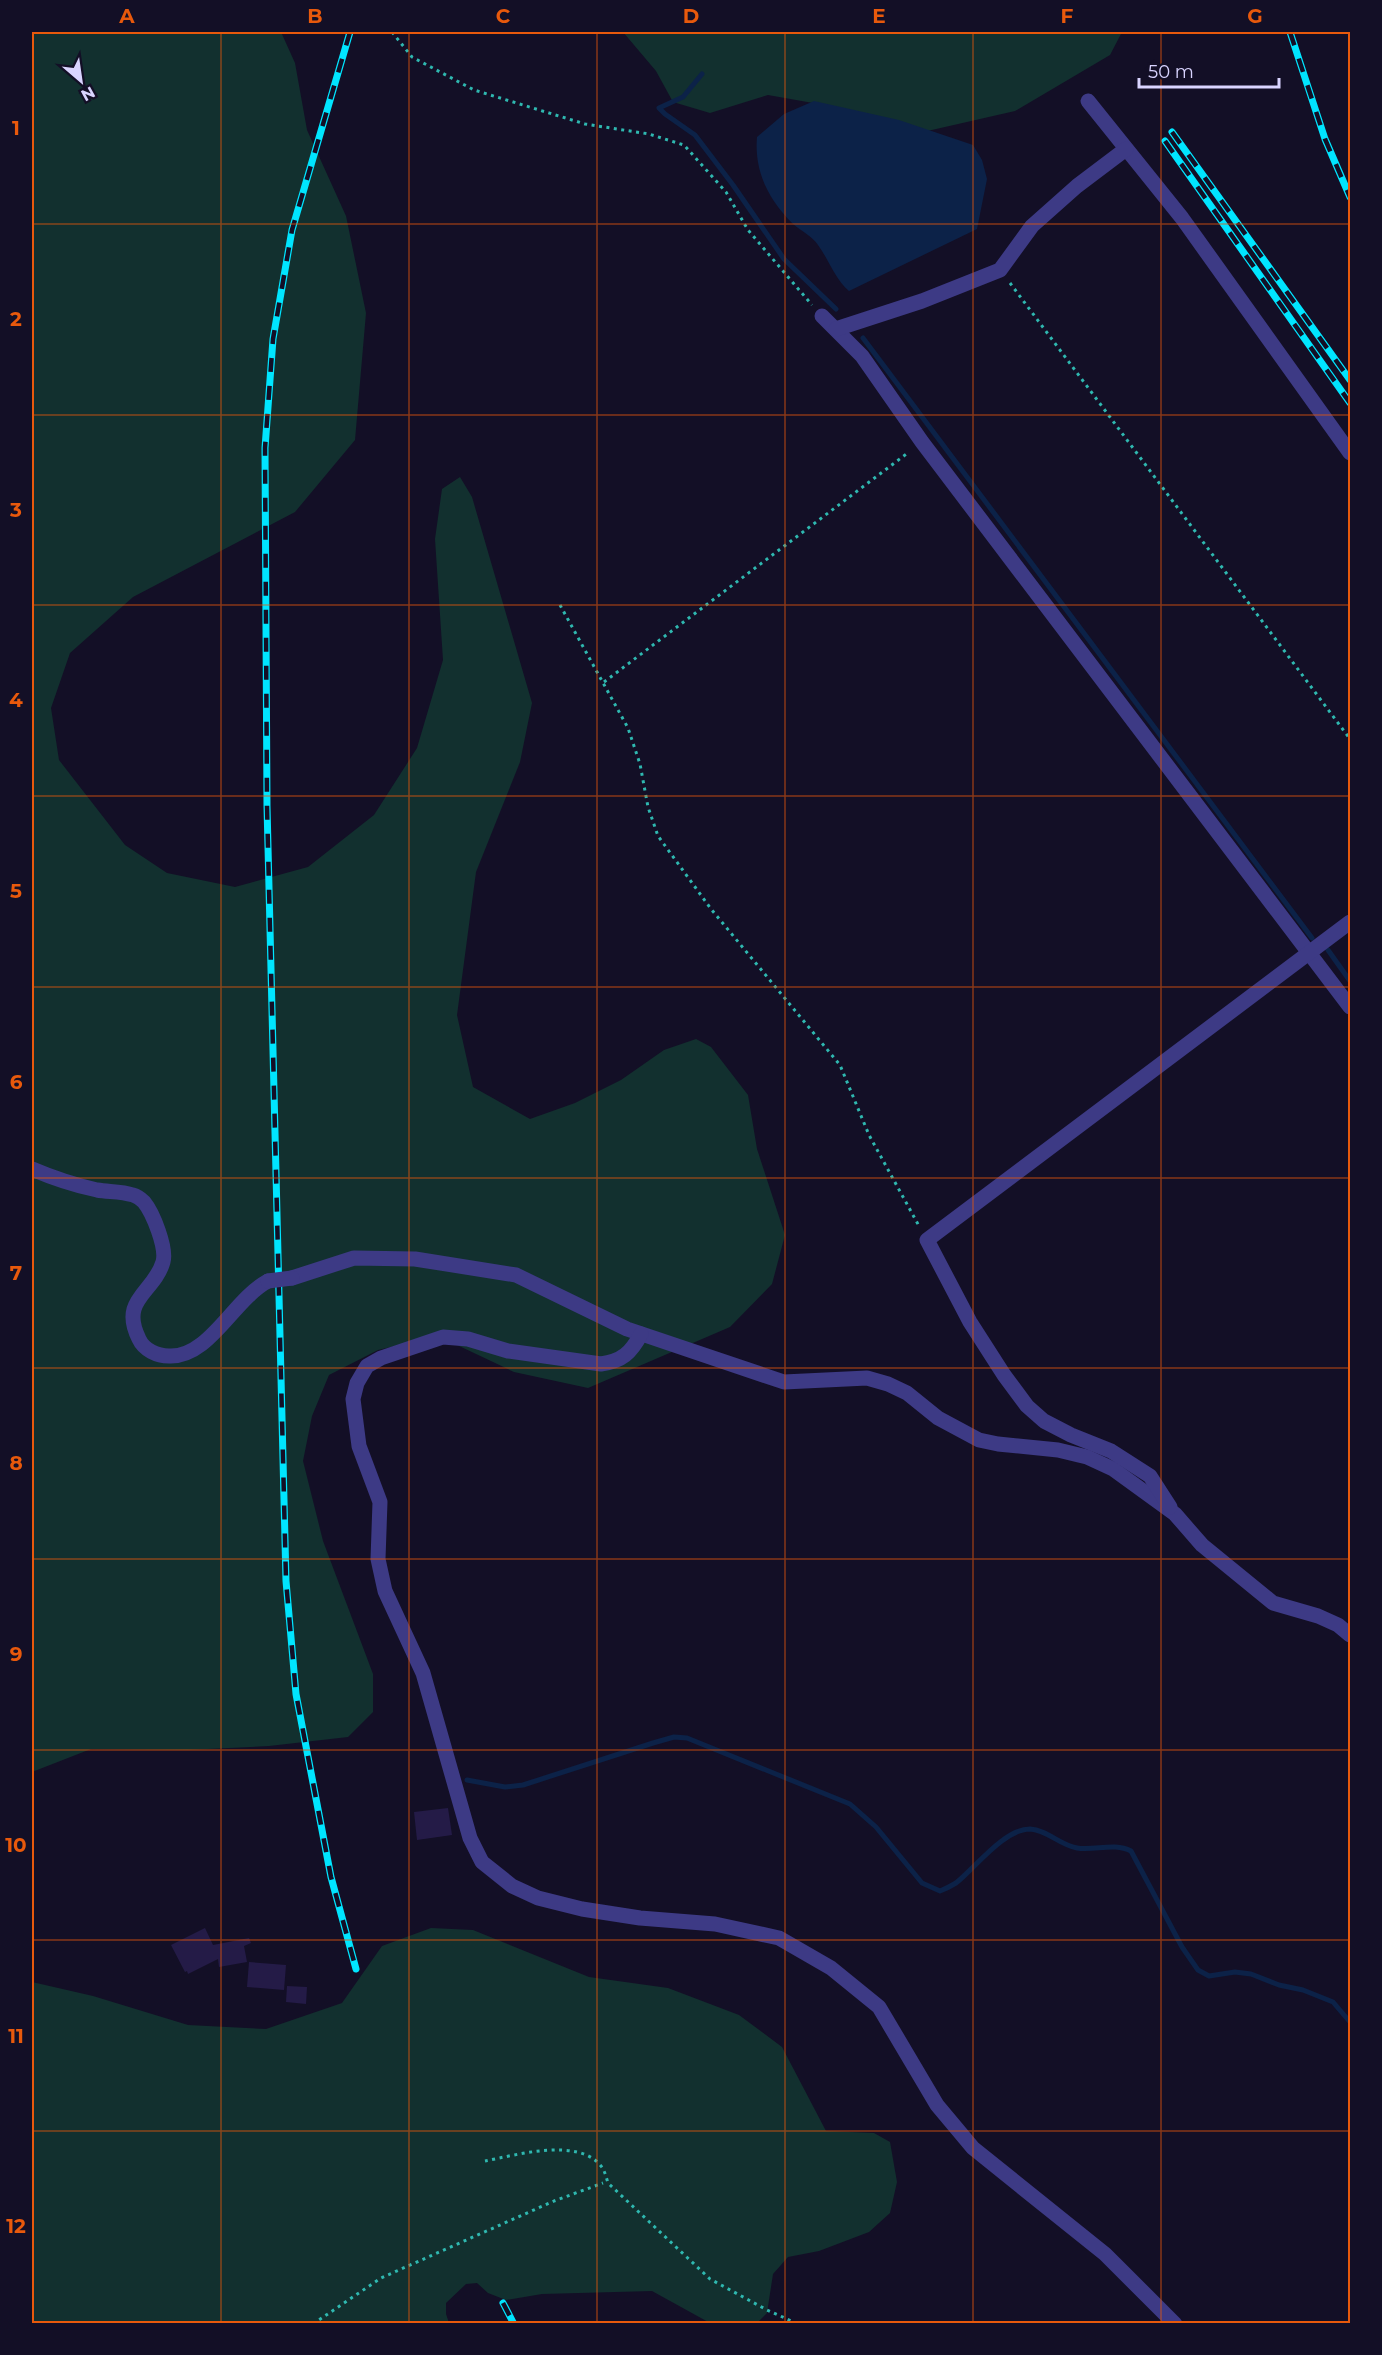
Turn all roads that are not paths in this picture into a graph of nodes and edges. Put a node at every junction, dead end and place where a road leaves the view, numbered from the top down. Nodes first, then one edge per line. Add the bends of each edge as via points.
1 (1088, 101) dead end
2 (1126, 149) junction
3 (822, 316) road end
4 (836, 329) junction
5 (1350, 453) edge
6 (1350, 922) edge
7 (1310, 953) junction
8 (1350, 1007) edge
9 (32, 1169) edge
10 (642, 1334) junction
11 (1175, 1514) junction
12 (1350, 1635) edge
13 (1175, 2324) edge

1 - 2 street
2 - 4 street via 1032,226 1000,270
2 - 5 street via 1182,218
3 - 4 street
4 - 7 street via 862,356 922,442
6 - 7 street
7 - 8 street
7 - 11 street via 927,1240 970,1322 1027,1406 1044,1420 1111,1451 1150,1476
9 - 10 street, bridge via 98,1190 136,1195 145,1203 164,1246 163,1262 132,1315 141,1343 157,1354 181,1355 198,1348 244,1299 268,1281 292,1278 354,1258 415,1259 516,1275
10 - 11 street via 784,1382 867,1378 888,1384 979,1440 1087,1457 1113,1469
10 - 13 street via 627,1355 601,1364 443,1337 381,1358 367,1366 357,1383 353,1399 359,1446 380,1502 378,1559 385,1592 423,1673 470,1838 482,1862 512,1886 538,1898 582,1910 715,1924 779,1938 831,1968 879,2007 937,2105 974,2148 1106,2254
11 - 12 street via 1202,1545 1273,1603 1318,1616

